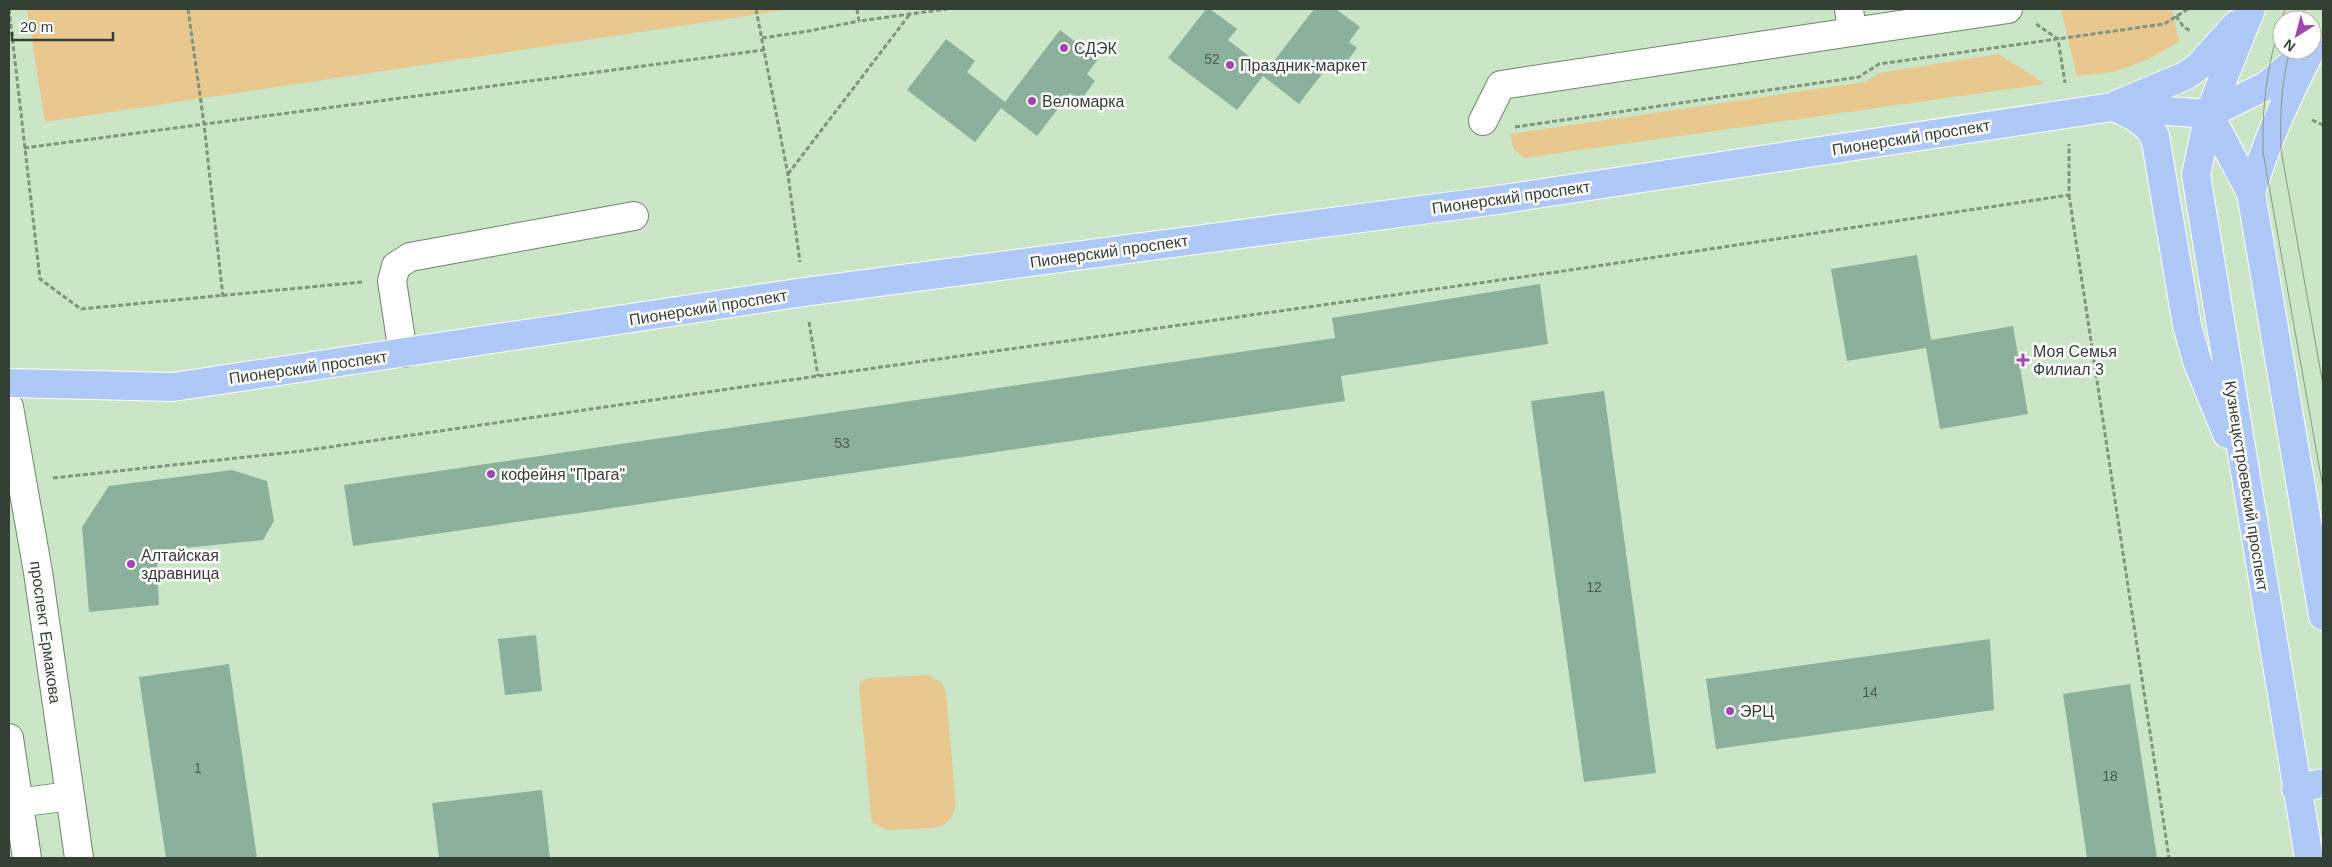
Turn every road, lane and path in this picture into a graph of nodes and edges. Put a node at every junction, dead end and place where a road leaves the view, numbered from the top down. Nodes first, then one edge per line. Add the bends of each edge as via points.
1 (9, 9) edge
2 (188, 9) edge
3 (756, 9) edge
4 (857, 9) edge
5 (948, 9) edge
6 (2188, 9) edge
7 (2250, 10) edge
8 (910, 14) junction
9 (2018, 14) edge
10 (1851, 20) edge
11 (859, 21) junction
12 (762, 38) junction
13 (2058, 39) junction
14 (764, 50) junction
15 (2296, 60) edge
16 (2306, 60) edge
17 (2112, 107) junction
18 (2069, 112) junction
19 (2209, 114) junction
20 (204, 124) junction
21 (1494, 125) joint
22 (24, 148) junction
23 (788, 175) junction
24 (2251, 193) junction
25 (2069, 195) junction
26 (634, 216) dead end
27 (393, 279) junction
28 (804, 292) junction
29 (223, 297) junction
30 (403, 353) junction
31 (818, 376) junction
32 (9, 384) edge
33 (9, 408) edge
34 (21, 481) junction
35 (2249, 496) junction
36 (2323, 616) edge
37 (9, 738) edge
38 (2323, 783) edge
39 (2296, 790) junction
40 (70, 796) junction
41 (14, 804) edge
42 (28, 858) edge
43 (79, 858) edge
44 (2169, 858) edge
45 (2309, 858) edge

1 - 22 path
2 - 20 path
3 - 12 path
4 - 11 path
5 - 8 path
6 - 13 path via 2164,24
7 - 17 main road, Кузнецкстроевский проспект via 2192,72
7 - 19 main road, Кузнецкстроевский проспект
8 - 11 path
8 - 23 path
9 - 10 street
9 - 13 path
10 - 21 street via 1501,85
11 - 12 path
12 - 14 path
13 - 18 path
13 - 21 path via 1879,64 1858,77
14 - 20 path
14 - 23 path
15 - 19 main road via 2266,86
16 - 24 main road via 2263,152
17 - 18 main road, Пионерский проспект
17 - 19 main road, Пионерский проспект
17 - 35 main road via 2138,118 2155,136 2187,324 2197,361
18 - 25 path
18 - 28 main road, Пионерский проспект via 1497,200
19 - 24 main road
19 - 35 main road, Кузнецкстроевский проспект via 2196,175
20 - 22 path
20 - 29 path
22 - 29 path via 40,279 81,309
23 - 28 path
24 - 36 main road
25 - 31 path via 1557,272
25 - 44 path
26 - 27 street via 410,257 396,266
27 - 29 path
27 - 30 street
28 - 30 main road, Пионерский проспект
28 - 31 path
30 - 32 main road, Пионерский проспект via 173,387
31 - 34 path via 302,451
33 - 34 street, проспект Ермакова
34 - 40 street, проспект Ермакова via 38,572
35 - 39 main road, Кузнецкстроевский проспект
37 - 41 street
38 - 39 main road
39 - 45 main road, Кузнецкстроевский проспект
40 - 41 street
40 - 43 street, проспект Ермакова
41 - 42 street

